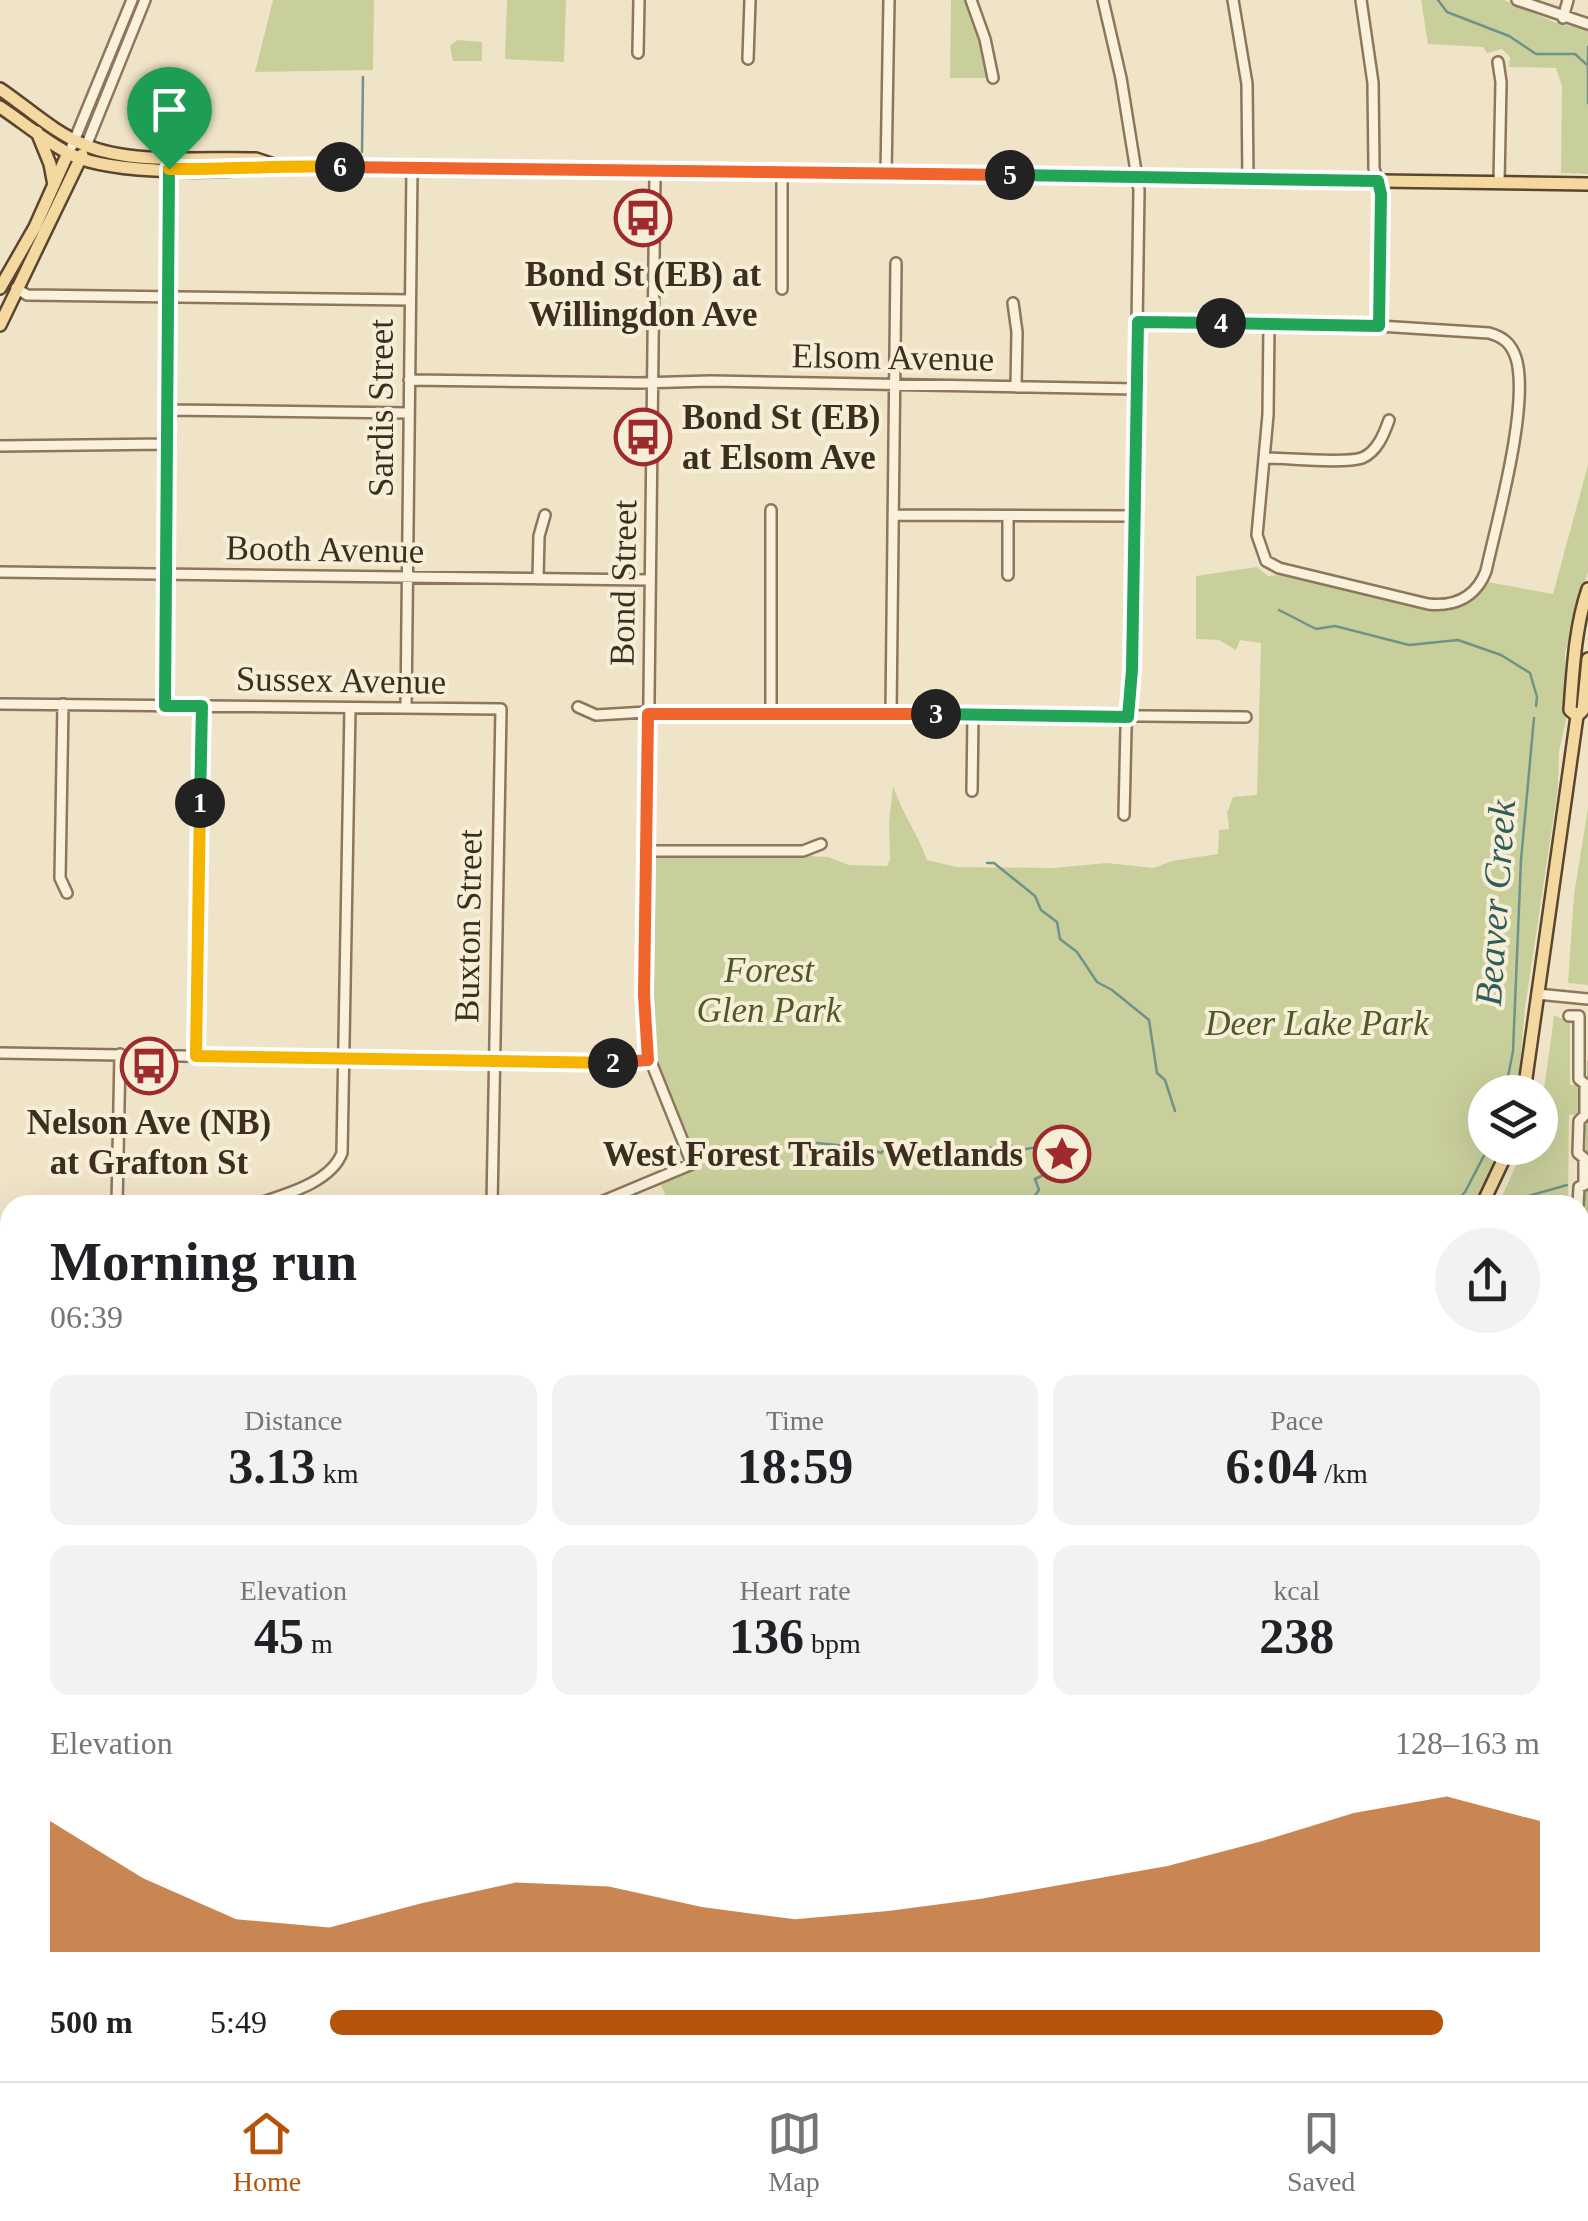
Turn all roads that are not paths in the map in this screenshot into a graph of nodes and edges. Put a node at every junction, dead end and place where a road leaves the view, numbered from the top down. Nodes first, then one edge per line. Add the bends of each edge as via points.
1 (132, 0) edge
2 (145, 0) edge
3 (639, 0) edge
4 (750, 0) edge
5 (888, 0) edge
6 (970, 0) edge
7 (1102, 0) edge
8 (1233, 0) edge
9 (1362, 0) edge
10 (1517, 0) edge
11 (1568, 0) edge
12 (1564, 18) junction
13 (1588, 24) edge
14 (638, 53) dead end
15 (748, 59) dead end
16 (1498, 62) dead end
17 (994, 78) dead end
18 (0, 88) edge
19 (0, 107) edge
20 (37, 132) junction
21 (77, 150) junction
22 (274, 165) junction
23 (412, 168) junction
24 (169, 169) junction
25 (655, 172) junction
26 (782, 173) junction
27 (886, 174) junction
28 (1137, 177) junction
29 (1248, 180) junction
30 (1378, 181) junction
31 (1499, 182) junction
32 (1588, 184) edge
33 (54, 186) junction
34 (896, 263) dead end
35 (0, 288) edge
36 (16, 288) junction
37 (782, 288) dead end
38 (168, 297) junction
39 (410, 300) junction
40 (1013, 303) dead end
41 (1138, 322) junction
42 (1269, 324) junction
43 (0, 325) edge
44 (1379, 326) junction
45 (409, 380) junction
46 (652, 382) junction
47 (894, 384) junction
48 (1016, 388) junction
49 (1136, 389) junction
50 (167, 410) junction
51 (409, 413) junction
52 (1389, 420) dead end
53 (166, 444) junction
54 (0, 446) edge
55 (1265, 458) junction
56 (771, 510) dead end
57 (546, 514) dead end
58 (893, 515) junction
59 (1008, 516) junction
60 (1134, 516) junction
61 (0, 572) edge
62 (165, 574) junction
63 (1008, 575) dead end
64 (408, 577) junction
65 (538, 579) junction
66 (650, 580) junction
67 (1588, 589) edge
68 (1588, 659) edge
69 (0, 704) edge
70 (63, 704) junction
71 (1580, 705) edge
72 (165, 706) junction
73 (202, 706) junction
74 (578, 707) dead end
75 (350, 708) junction
76 (406, 708) junction
77 (501, 709) joint
78 (770, 712) junction
79 (891, 713) junction
80 (648, 714) junction
81 (973, 715) junction
82 (1128, 717) junction
83 (1246, 717) dead end
84 (972, 791) dead end
85 (1124, 815) dead end
86 (821, 844) dead end
87 (646, 852) junction
88 (66, 893) dead end
89 (1538, 994) junction
90 (1588, 999) edge
91 (1574, 1016) dead end
92 (0, 1053) edge
93 (120, 1054) junction
94 (196, 1056) junction
95 (345, 1059) junction
96 (493, 1060) junction
97 (648, 1060) junction
98 (1526, 1075) edge
99 (1501, 1165) edge
100 (117, 1195) edge
101 (278, 1195) edge
102 (492, 1195) edge
103 (618, 1195) edge
104 (1487, 1195) edge
105 (1578, 1195) edge

1 - 21 street
2 - 21 street
3 - 14 street
4 - 15 street
5 - 27 street
6 - 17 street
7 - 28 street
8 - 29 street via 1248,84
9 - 30 street
10 - 12 street
11 - 12 street
12 - 13 street
16 - 31 street
18 - 21 main road
19 - 20 main road
20 - 21 main road
20 - 33 main road
21 - 22 main road
21 - 24 main road via 122,168
21 - 33 main road
21 - 36 main road
22 - 23 main road
22 - 24 main road
23 - 25 main road
23 - 39 street, Sardis Street
24 - 38 street
25 - 26 main road
25 - 46 street, Bond Street
26 - 27 main road
26 - 37 street
27 - 28 main road
28 - 29 main road
28 - 41 street
29 - 30 main road
30 - 31 main road
30 - 44 street
31 - 32 main road
33 - 35 main road
34 - 47 street
36 - 38 street via 28,295
36 - 43 main road
38 - 39 street
38 - 50 street
39 - 45 street, Sardis Street
40 - 48 street
41 - 42 street
41 - 49 street
42 - 44 street
42 - 55 street
44 - 55 street via 1494,334 1514,353 1514,441 1478,588 1458,602 1434,605 1270,564 1258,541
45 - 46 street, Elsom Avenue
45 - 51 street, Sardis Street
46 - 47 street, Elsom Avenue
46 - 66 street, Bond Street
47 - 48 street, Elsom Avenue
47 - 58 street
48 - 49 street, Elsom Avenue
49 - 60 street
50 - 51 street
50 - 53 street
51 - 64 street, Sardis Street
52 - 55 street via 1384,436 1358,459
53 - 54 street
53 - 62 street
56 - 78 street
57 - 65 street
58 - 59 street
58 - 79 street
59 - 60 street
59 - 63 street
60 - 82 street
61 - 62 street, Booth Avenue
62 - 64 street, Booth Avenue
62 - 72 street
64 - 65 street, Booth Avenue
64 - 76 street, Sardis Street
65 - 66 street, Booth Avenue
66 - 80 street, Bond Street
67 - 71 main road via 1578,635
68 - 71 main road
69 - 70 street, Sussex Avenue
70 - 72 street, Sussex Avenue
70 - 88 street via 60,878
71 - 89 main road
72 - 73 street, Sussex Avenue
73 - 75 street, Sussex Avenue
73 - 94 street
74 - 80 street via 596,714
75 - 76 street, Sussex Avenue
75 - 95 street
76 - 77 street, Sussex Avenue
77 - 96 street, Buxton Street
78 - 79 street
78 - 80 street
79 - 81 street
80 - 87 street, Bond Street
81 - 82 street
81 - 84 street
82 - 83 street
82 - 85 street
86 - 87 street via 803,851
87 - 97 street, Bond Street
89 - 90 street
89 - 98 main road
91 - 105 street via 1579,1079 1585,1084 1578,1137 1584,1185
92 - 93 street
93 - 94 street
93 - 100 street
94 - 95 street
95 - 96 street
95 - 101 street via 337,1164
96 - 97 street
96 - 102 street, Buxton Street
97 - 103 street, Bond Street via 692,1164
99 - 104 main road

